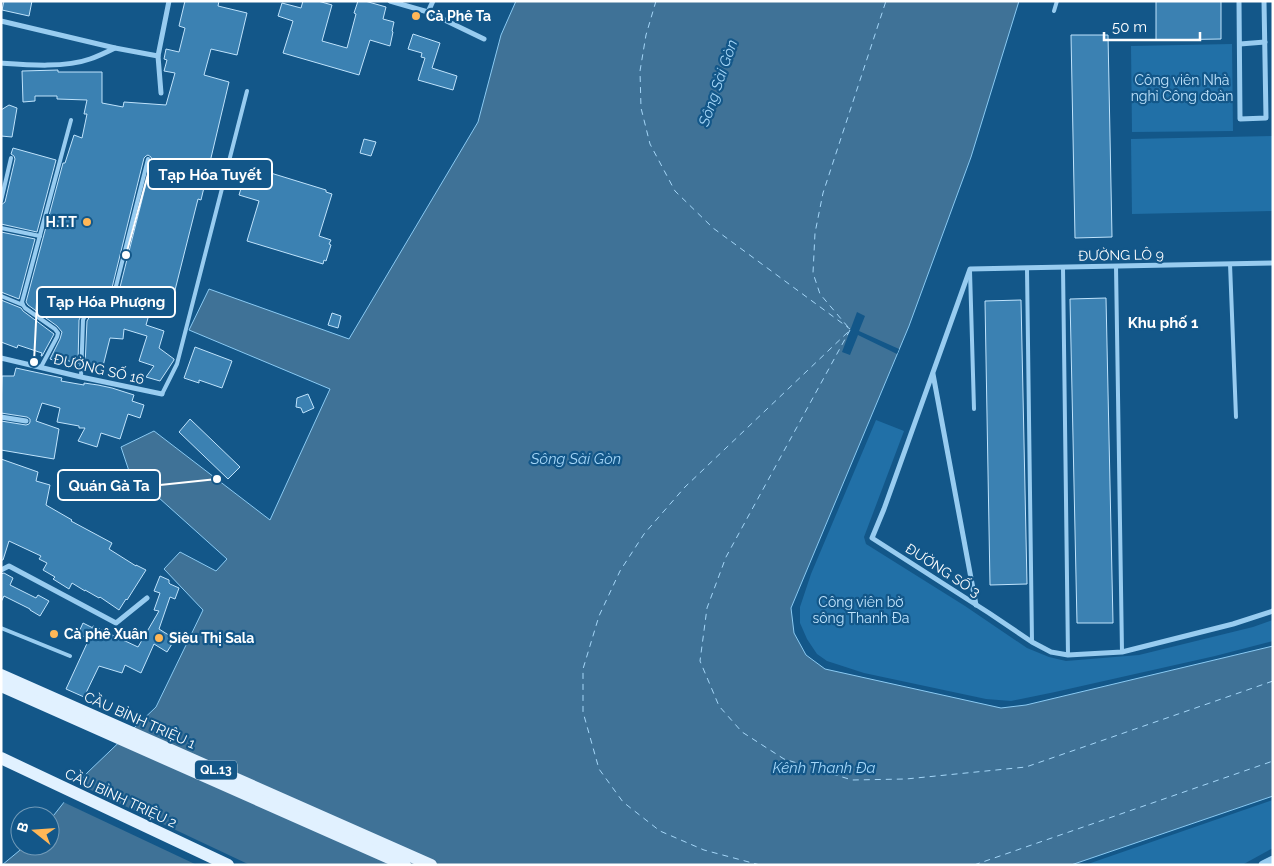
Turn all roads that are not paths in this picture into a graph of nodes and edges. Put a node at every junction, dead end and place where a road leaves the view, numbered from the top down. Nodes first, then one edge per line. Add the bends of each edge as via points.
1 (169, 1) edge
2 (390, 1) edge
3 (433, 1) edge
4 (1057, 1) edge
5 (1240, 1) edge
6 (1264, 1) edge
7 (1054, 11) dead end
8 (428, 12) junction
9 (1, 21) edge
10 (484, 38) dead end
11 (1265, 42) junction
12 (1240, 44) junction
13 (115, 48) junction
14 (158, 56) junction
15 (1, 62) edge
16 (247, 91) dead end
17 (161, 93) dead end
18 (71, 120) dead end
19 (11, 158) dead end
20 (148, 159) dead end
21 (1, 201) edge
22 (1, 228) edge
23 (40, 236) junction
24 (1273, 263) edge
25 (1230, 264) junction
26 (1116, 266) junction
27 (1063, 268) junction
28 (970, 269) junction
29 (1027, 269) junction
30 (1, 296) edge
31 (23, 305) junction
32 (1, 358) edge
33 (42, 367) junction
34 (933, 373) junction
35 (81, 377) junction
36 (162, 394) joint
37 (974, 409) dead end
38 (1, 417) edge
39 (1236, 417) dead end
40 (26, 422) dead end
41 (1, 570) edge
42 (147, 598) dead end
43 (976, 605) junction
44 (1273, 611) edge
45 (1, 628) edge
46 (1032, 642) junction
47 (1122, 652) junction
48 (1068, 655) junction
49 (70, 656) dead end
50 (1, 675) edge
51 (1, 686) edge
52 (1, 758) edge
53 (1273, 860) edge
54 (228, 865) edge
55 (405, 865) edge
56 (431, 865) edge
57 (1263, 865) edge

1 - 14 street
2 - 8 street
3 - 8 street
4 - 7 lane
5 - 12 street
6 - 11 street
8 - 10 street
9 - 13 street
11 - 12 street
11 - 12 street via 1266,118 1240,119
13 - 14 street
13 - 15 street via 70,64
14 - 17 street
16 - 36 lane via 177,364
18 - 23 lane
19 - 21 lane
20 - 35 lane via 111,306 88,312 83,320
22 - 23 lane
23 - 31 lane
24 - 25 street, ĐƯỜNG LÔ 9
25 - 26 street, ĐƯỜNG LÔ 9
25 - 39 lane
26 - 27 street, ĐƯỜNG LÔ 9
26 - 47 lane
27 - 29 street, ĐƯỜNG LÔ 9
27 - 48 lane
28 - 29 street, ĐƯỜNG LÔ 9
28 - 34 street, ĐƯỜNG SỐ 3
28 - 37 lane
29 - 46 lane
30 - 31 lane
31 - 33 lane via 58,333
32 - 33 street, ĐƯỜNG SỐ 16
33 - 35 street, ĐƯỜNG SỐ 16
34 - 43 street
34 - 43 street, ĐƯỜNG SỐ 3 via 872,538
35 - 36 street, ĐƯỜNG SỐ 16
38 - 40 street
41 - 42 street via 9,566 116,623
43 - 46 street, ĐƯỜNG SỐ 3
44 - 47 street, ĐƯỜNG SỐ 3
45 - 49 lane
46 - 48 street, ĐƯỜNG SỐ 3 via 1051,652
47 - 48 street, ĐƯỜNG SỐ 3
50 - 56 main road, CẦU BÌNH TRIỆU 1 / QL.13
51 - 55 main road, CẦU BÌNH TRIỆU 1 / QL.13
52 - 54 main road, CẦU BÌNH TRIỆU 2
53 - 57 street

